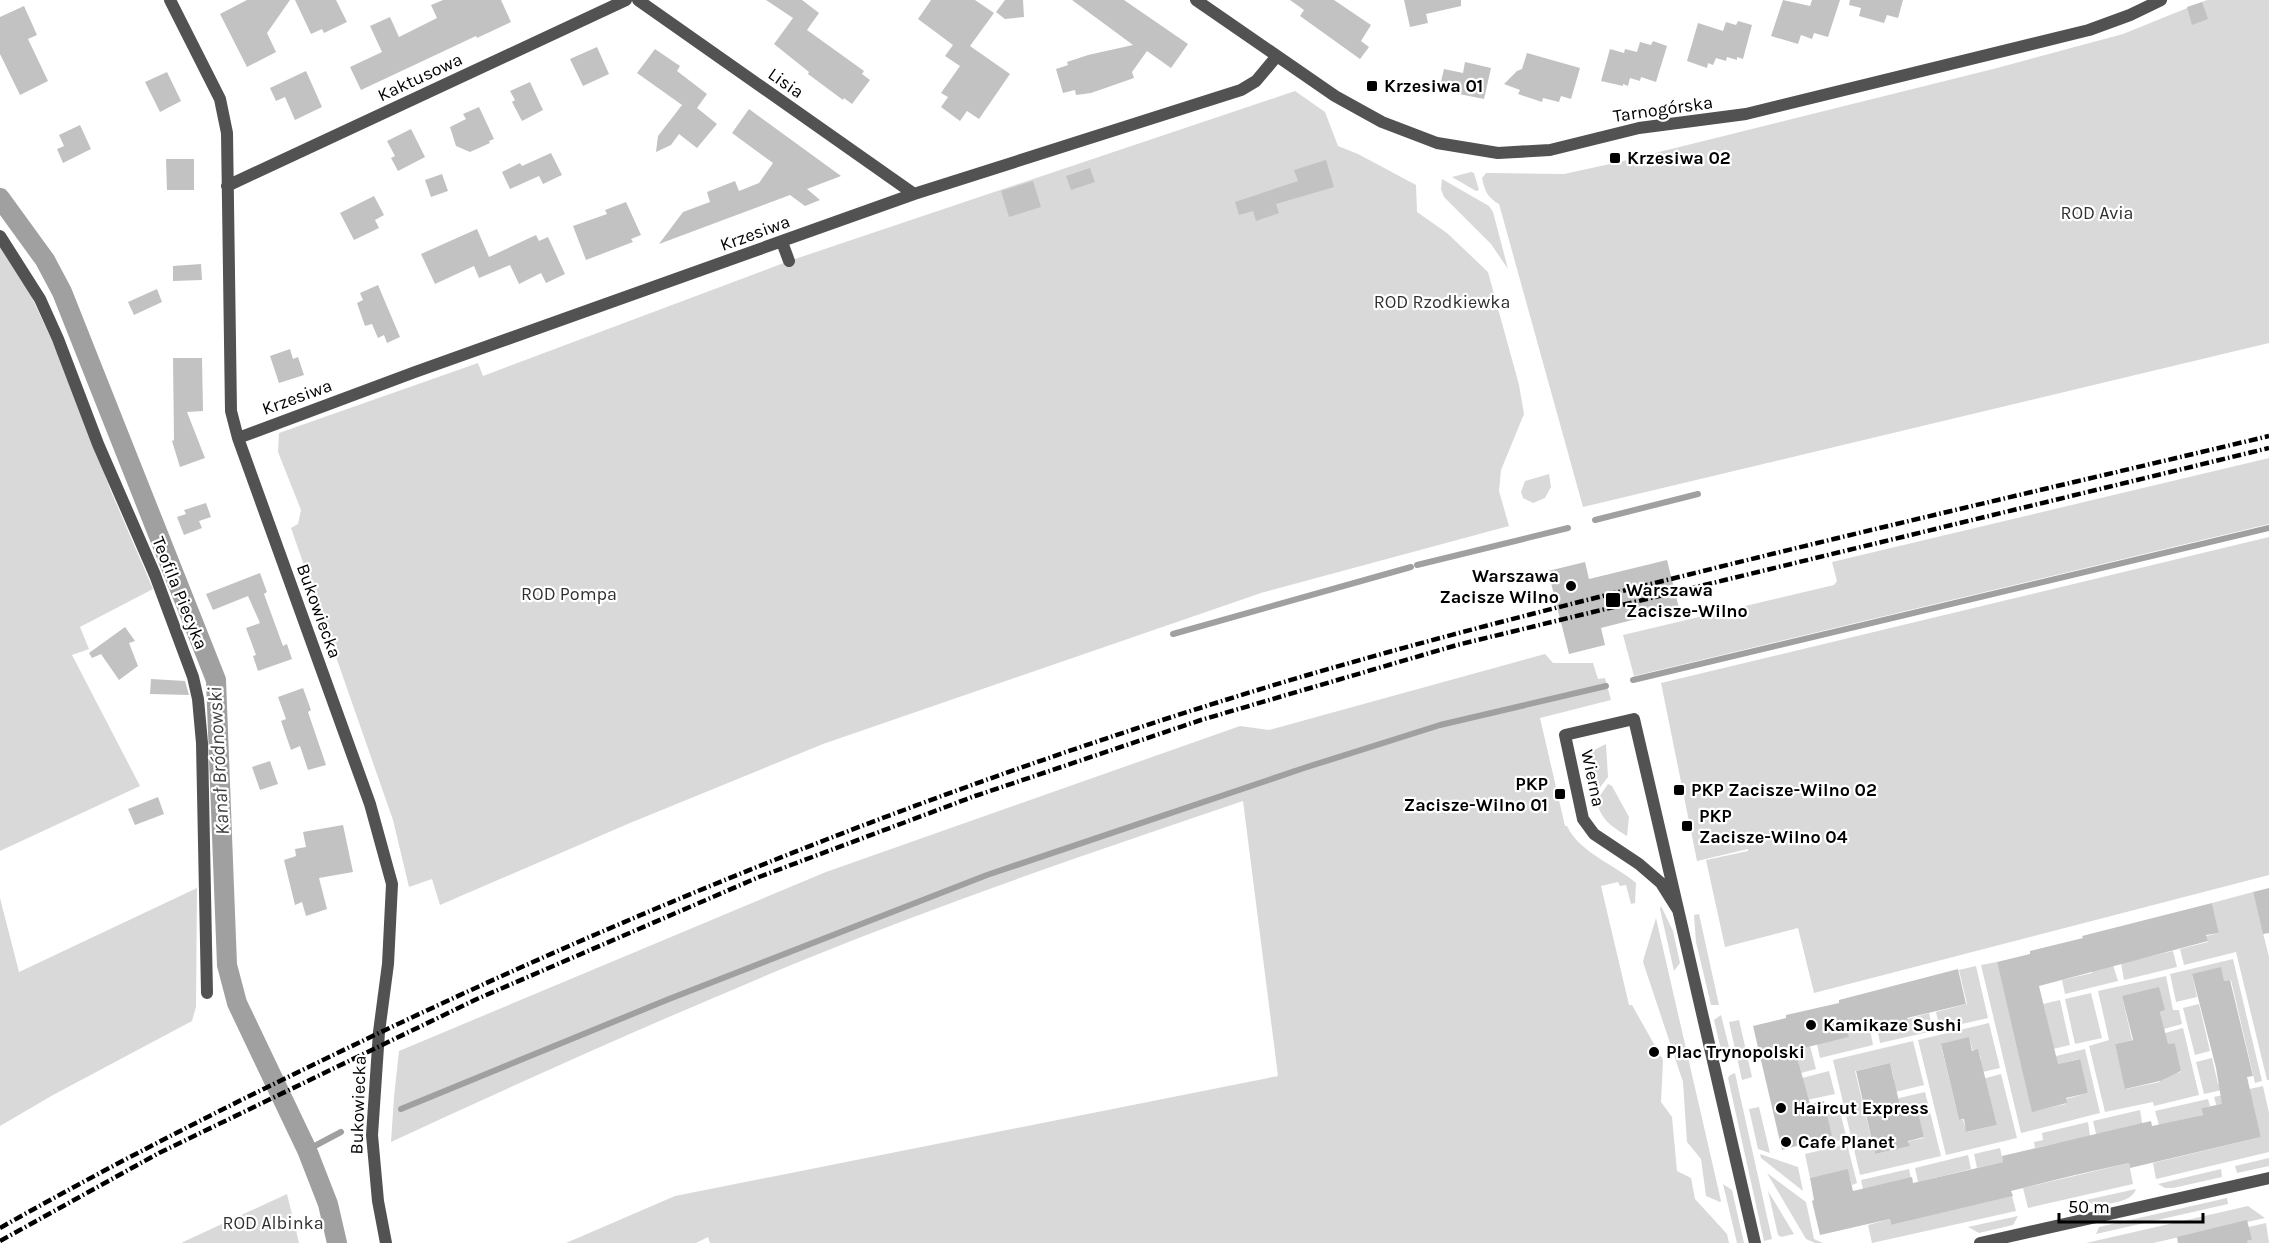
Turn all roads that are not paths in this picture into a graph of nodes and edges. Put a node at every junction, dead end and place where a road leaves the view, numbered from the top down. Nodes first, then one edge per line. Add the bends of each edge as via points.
1 (170, 0) edge
2 (626, 0) edge
3 (638, 0) edge
4 (1196, 0) edge
5 (2161, 0) edge
6 (1276, 56) junction
7 (227, 186) junction
8 (914, 194) junction
9 (0, 236) edge
10 (782, 242) junction
11 (789, 261) dead end
12 (238, 438) junction
13 (1678, 910) junction
14 (207, 993) dead end
15 (2269, 1178) edge
16 (386, 1243) edge
17 (1755, 1243) edge
18 (1980, 1243) edge

1 - 7 street, Bukowiecka via 220,99 227,133
2 - 7 street, Kaktusowa
3 - 8 street, Lisia
4 - 6 street, Tarnogórska
5 - 6 street, Tarnogórska via 2089,30 1746,114 1639,128 1531,153 1467,150 1414,136 1350,105
6 - 8 street, Krzesiwa via 1256,81 1240,90
7 - 12 street, Bukowiecka via 231,411
8 - 10 street, Krzesiwa
9 - 14 street, Teofila Piecyka via 40,299 58,339 194,677 202,743
10 - 11 street
10 - 12 street, Krzesiwa
12 - 16 street, Bukowiecka via 370,804 392,884 372,1135
13 - 13 street, Wierna via 1634,719 1565,735 1583,819 1594,834 1661,883
13 - 17 street, Wierna
15 - 18 street

